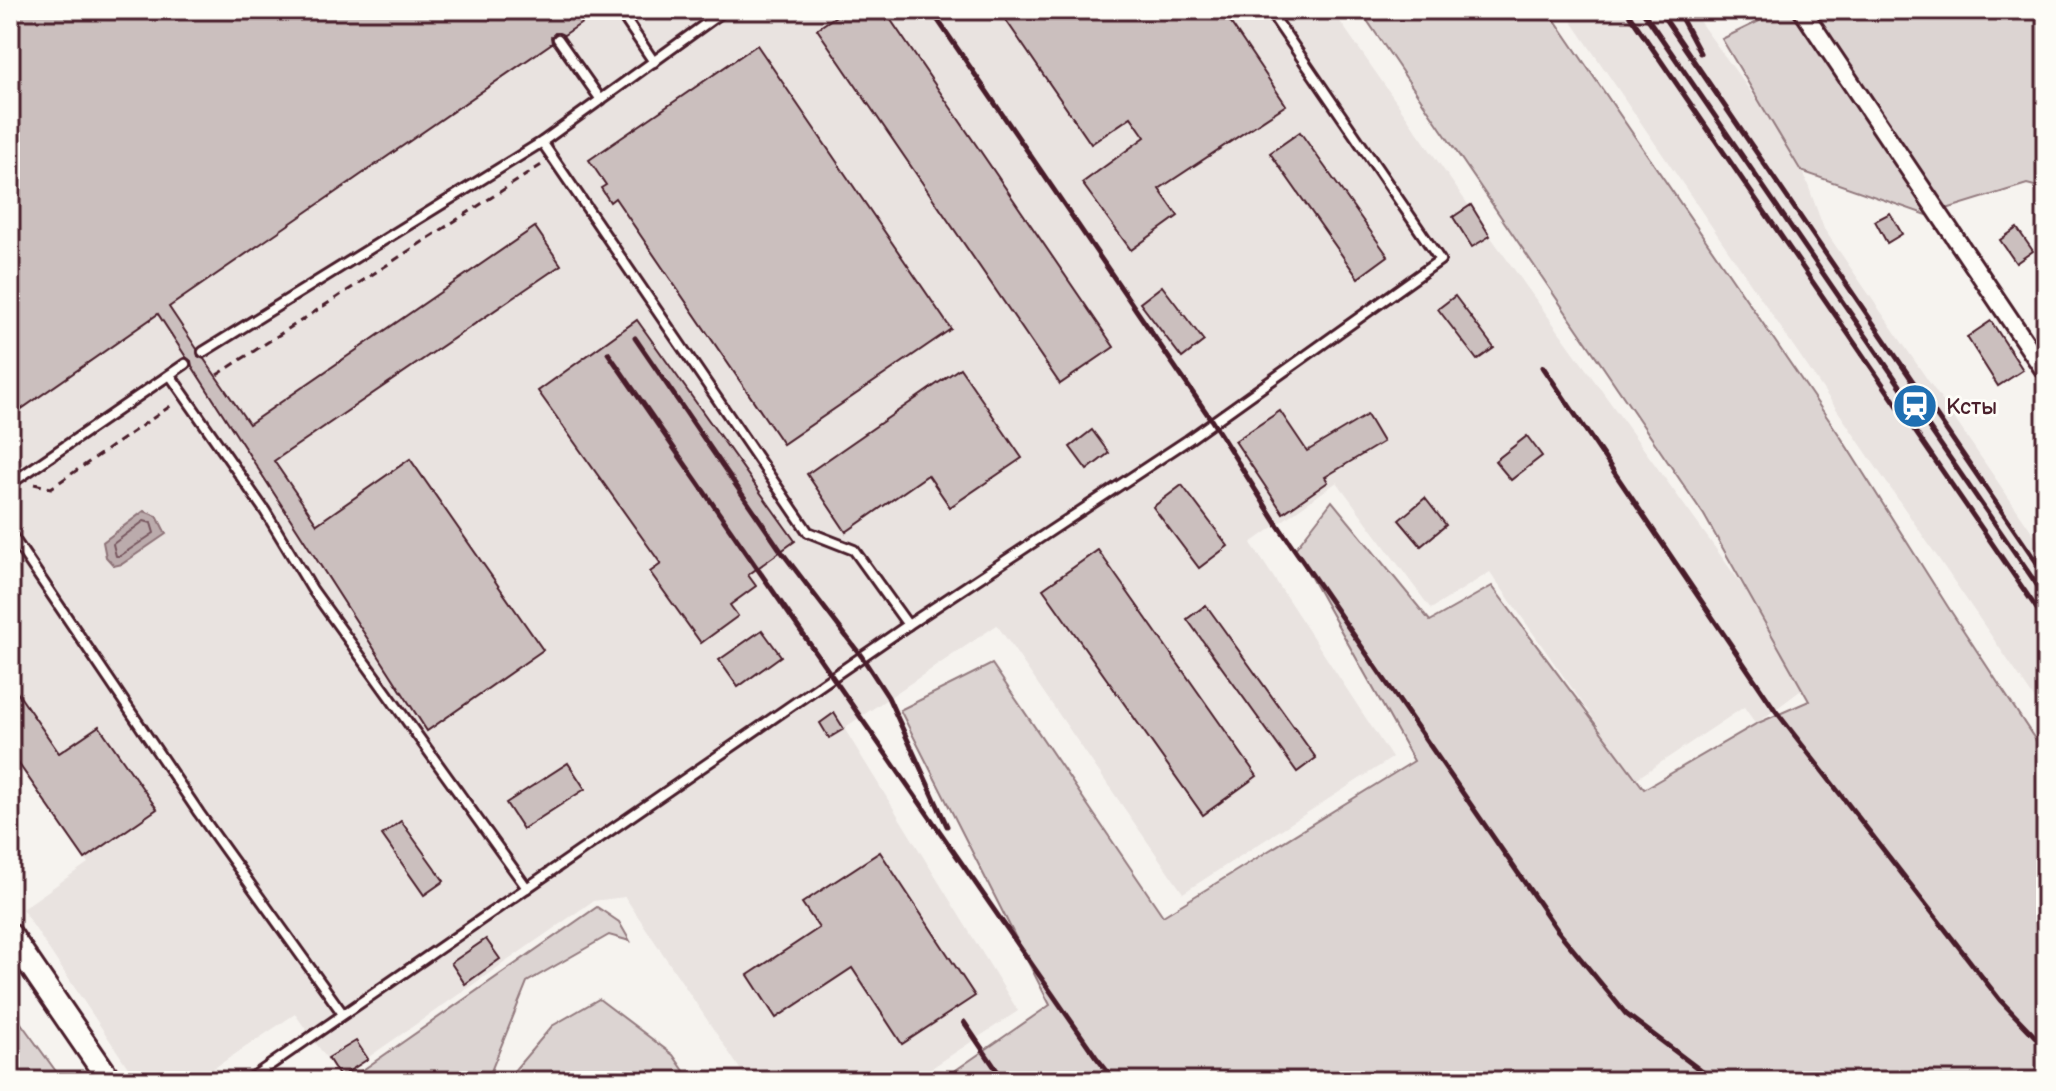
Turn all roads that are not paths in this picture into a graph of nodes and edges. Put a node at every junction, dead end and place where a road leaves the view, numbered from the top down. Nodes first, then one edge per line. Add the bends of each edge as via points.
1 (619, 10) edge
2 (725, 10) edge
3 (1269, 10) edge
4 (1802, 10) edge
5 (558, 39) dead end
6 (654, 62) junction
7 (601, 100) junction
8 (542, 142) junction
9 (203, 352) dead end
10 (185, 364) dead end
11 (2046, 373) edge
12 (170, 375) junction
13 (12, 483) edge
14 (10, 533) edge
15 (908, 625) junction
16 (527, 888) junction
17 (10, 935) edge
18 (343, 1014) junction
19 (110, 1081) edge
20 (247, 1081) edge

1 - 6 lane
2 - 6 lane
3 - 15 lane via 1440,260 1188,440
4 - 11 street
5 - 7 lane
6 - 7 lane
7 - 8 lane
8 - 9 lane
8 - 15 lane via 808,532 854,550
10 - 12 lane
12 - 13 lane
12 - 16 lane via 312,589
14 - 18 lane
15 - 16 lane
16 - 18 lane
17 - 19 street
18 - 20 lane

